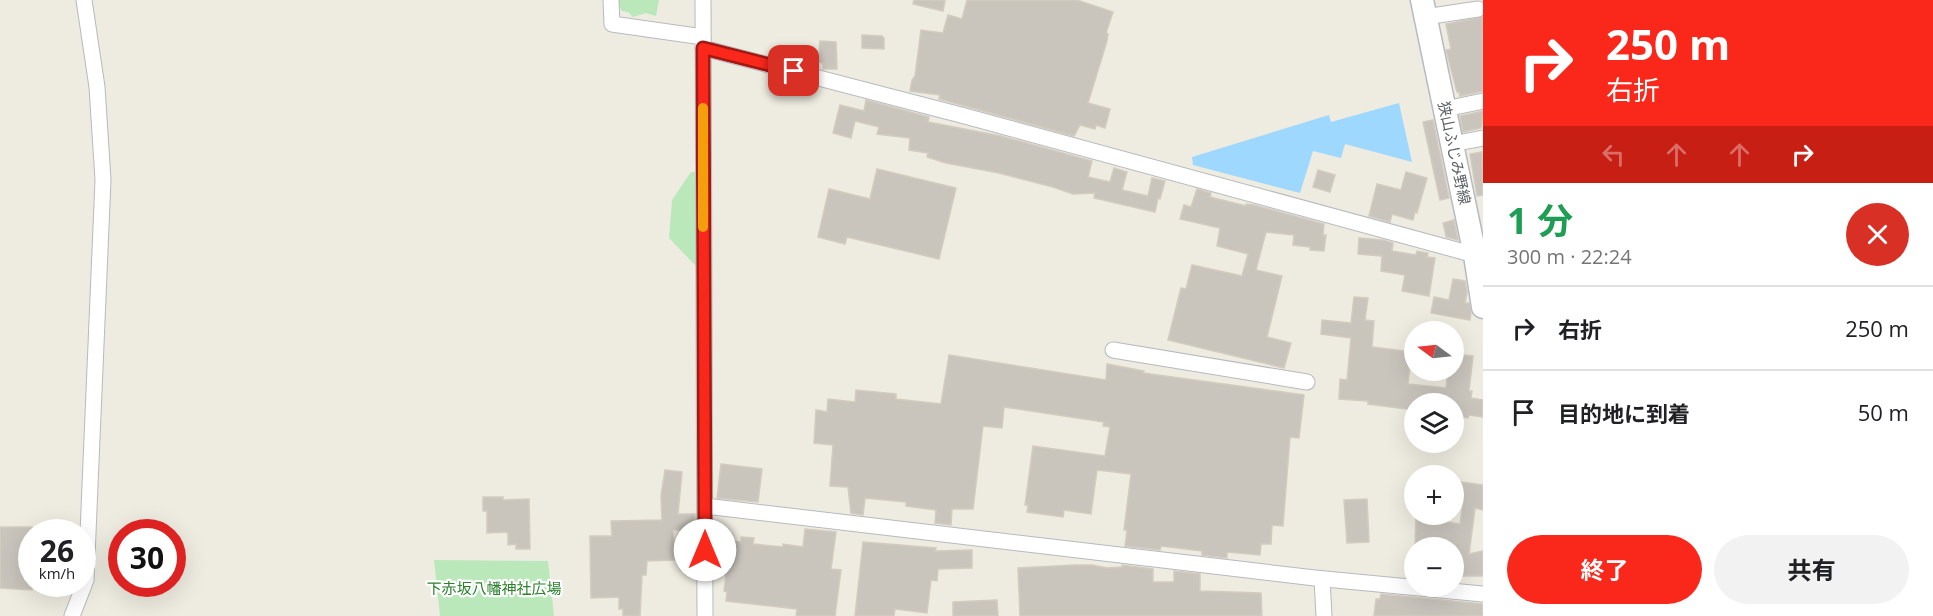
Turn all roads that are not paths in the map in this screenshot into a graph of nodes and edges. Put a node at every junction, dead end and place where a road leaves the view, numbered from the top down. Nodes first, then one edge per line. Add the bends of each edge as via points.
1 (84, 0) edge
2 (611, 0) edge
3 (702, 0) edge
4 (1423, 9) edge
5 (1478, 9) dead end
6 (703, 42) junction
7 (1483, 101) edge
8 (1445, 109) junction
9 (1483, 138) edge
10 (1452, 144) junction
11 (1475, 255) junction
12 (1483, 307) edge
13 (1113, 350) dead end
14 (1307, 382) dead end
15 (705, 506) junction
16 (1322, 579) junction
17 (1483, 594) edge
18 (72, 616) edge
19 (705, 616) edge
20 (1324, 616) edge

1 - 18 street via 97,87 103,180 86,580
2 - 6 street via 612,24
3 - 6 street
4 - 5 street
4 - 8 main road, 狭山ふじみ野線
6 - 11 street
6 - 15 street
7 - 8 street
8 - 10 main road, 狭山ふじみ野線
9 - 10 street
10 - 11 main road, 狭山ふじみ野線
11 - 12 main road, 狭山ふじみ野線
13 - 14 street
15 - 16 street
15 - 19 street
16 - 17 street
16 - 20 street

